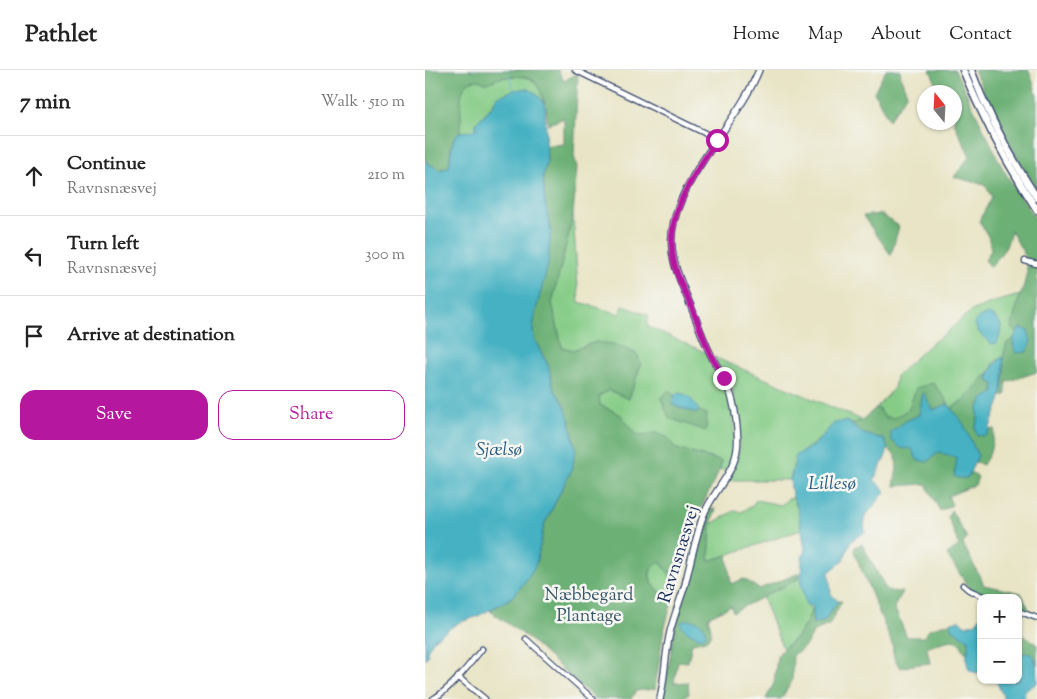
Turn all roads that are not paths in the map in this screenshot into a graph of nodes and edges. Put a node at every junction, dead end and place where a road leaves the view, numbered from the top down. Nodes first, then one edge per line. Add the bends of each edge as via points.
1 (575, 70) edge
2 (759, 70) edge
3 (963, 70) edge
4 (971, 70) edge
5 (717, 140) junction
6 (1037, 198) edge
7 (1037, 210) edge
8 (1025, 261) dead end
9 (1037, 264) edge
10 (963, 586) dead end
11 (978, 594) edge
12 (1022, 612) edge
13 (1037, 618) edge
14 (526, 639) dead end
15 (482, 649) dead end
16 (458, 677) junction
17 (433, 699) edge
18 (485, 699) edge
19 (593, 699) edge
20 (660, 699) edge

1 - 5 street
2 - 5 main road, Ravnsnæsvej
3 - 7 highway via 1004,156
4 - 6 highway via 981,96
5 - 20 main road, Ravnsnæsvej via 682,197 674,220 672,253 710,353 730,391 737,449 730,472 712,497 702,519 670,631
8 - 9 street
10 - 11 street
12 - 13 street
14 - 19 street
15 - 16 street
16 - 17 street
16 - 18 street

